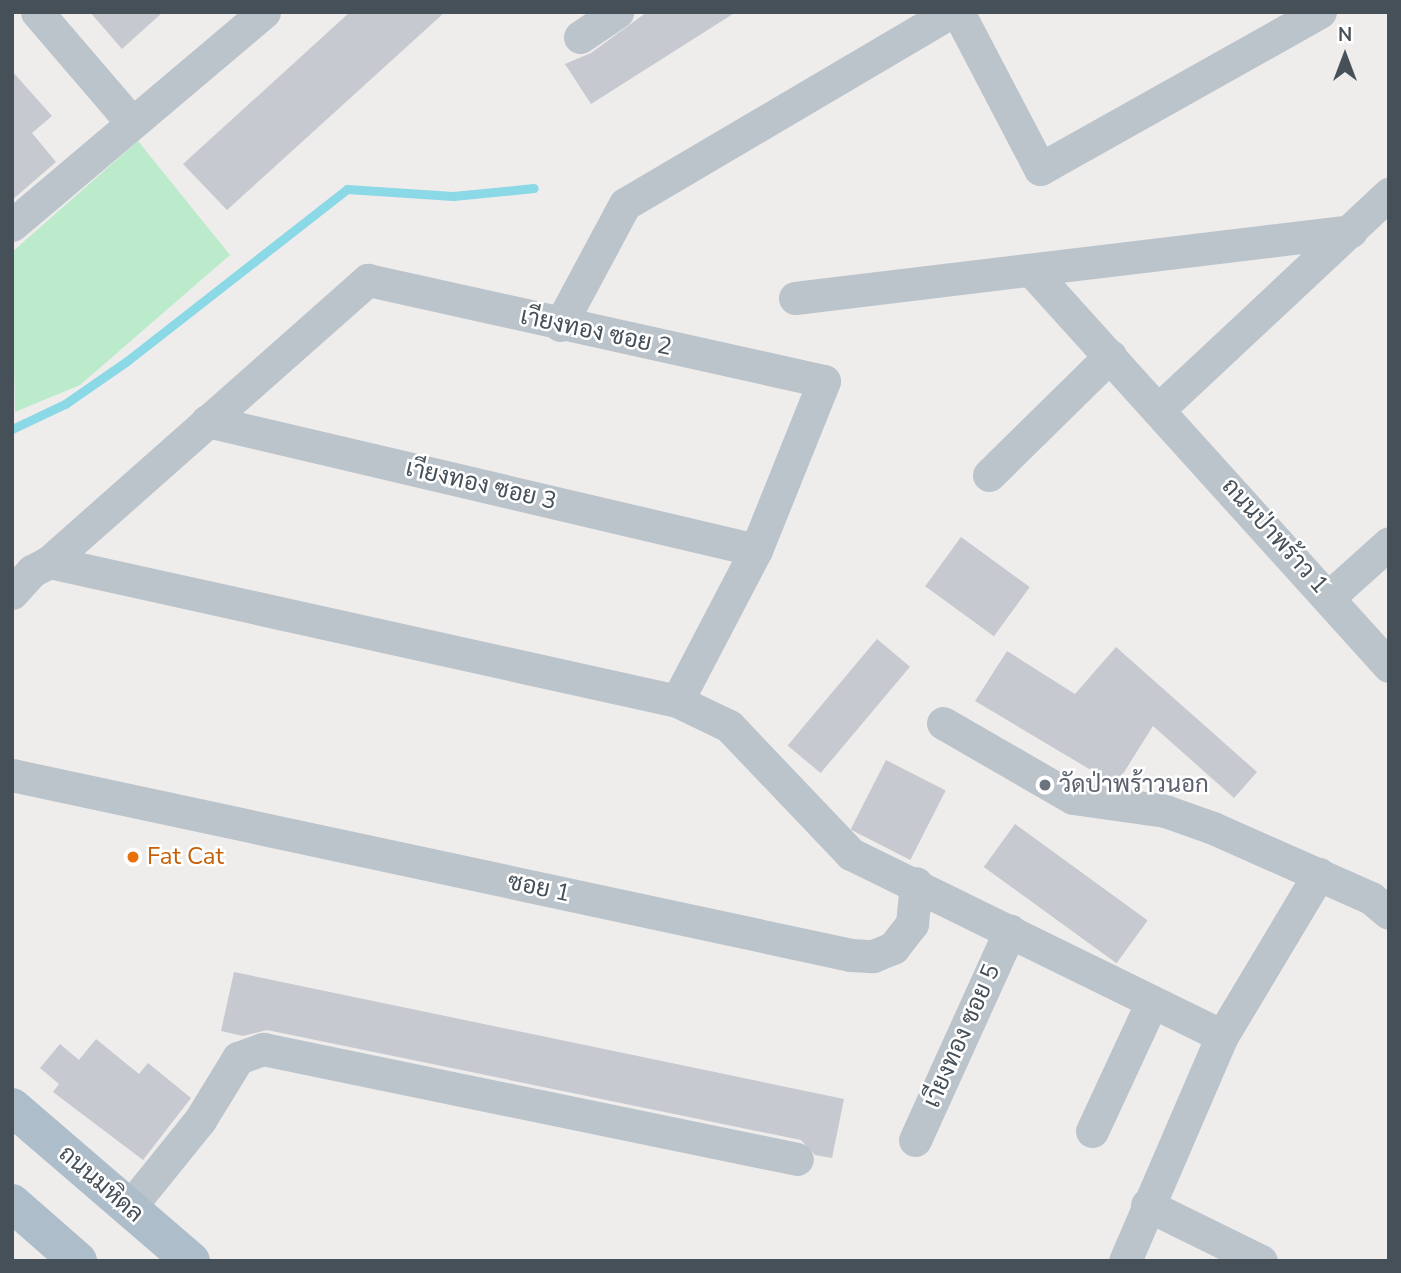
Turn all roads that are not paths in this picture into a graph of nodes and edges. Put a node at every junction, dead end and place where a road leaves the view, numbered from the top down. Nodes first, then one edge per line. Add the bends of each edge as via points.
1 (37, 12) edge
2 (264, 12) edge
3 (617, 12) edge
4 (951, 12) edge
5 (958, 12) edge
6 (1320, 12) edge
7 (580, 37) dead end
8 (132, 123) junction
9 (1389, 194) edge
10 (12, 225) edge
11 (1351, 231) junction
12 (1031, 270) junction
13 (795, 298) dead end
14 (560, 325) junction
15 (1110, 356) junction
16 (1159, 409) junction
17 (207, 421) junction
18 (989, 475) dead end
19 (1389, 543) edge
20 (756, 550) junction
21 (49, 562) junction
22 (12, 593) edge
23 (1330, 596) junction
24 (12, 617) edge
25 (1389, 666) edge
26 (677, 701) junction
27 (943, 723) dead end
28 (12, 775) edge
29 (1320, 874) junction
30 (916, 883) junction
31 (1383, 898) edge
32 (1010, 931) junction
33 (1152, 1002) junction
34 (1222, 1036) junction
35 (12, 1107) edge
36 (1092, 1131) dead end
37 (915, 1140) dead end
38 (797, 1159) dead end
39 (12, 1203) edge
40 (1147, 1205) junction
41 (129, 1208) junction
42 (78, 1261) edge
43 (191, 1261) edge
44 (1125, 1261) edge
45 (1261, 1261) edge

1 - 8 street
2 - 8 street
3 - 7 street
4 - 14 street via 625,204
5 - 6 street via 1040,169
8 - 10 street
9 - 11 street
11 - 12 street
11 - 16 street
12 - 13 street
12 - 15 street, ถนนป่าพร้าว 1
14 - 17 street, เาียงทอง ซอย 2 via 368,280
14 - 20 street, เาียงทอง ซอย 2 via 824,381
15 - 16 street, ถนนป่าพร้าว 1
15 - 18 street
16 - 23 street, ถนนป่าพร้าว 1
17 - 20 street, เาียงทอง ซอย 3
17 - 21 street
19 - 23 street
20 - 26 street
21 - 22 street via 32,570
21 - 24 street via 45,578
21 - 26 street
23 - 25 street, ถนนป่าพร้าว 1
26 - 30 street via 729,726 851,854
27 - 29 street via 1073,798 1165,811
28 - 30 street, ซอย 1 via 851,955 873,956 893,948 912,924
29 - 31 street
29 - 34 street
30 - 32 street
32 - 33 street
32 - 37 street, เาียงทอง ซอย 5
33 - 34 street
33 - 36 street
34 - 40 street
35 - 41 main road, ถนนมหิดล
38 - 41 street via 263,1049 238,1058 200,1120
39 - 42 main road
40 - 44 street
40 - 45 street
41 - 43 main road, ถนนมหิดล

